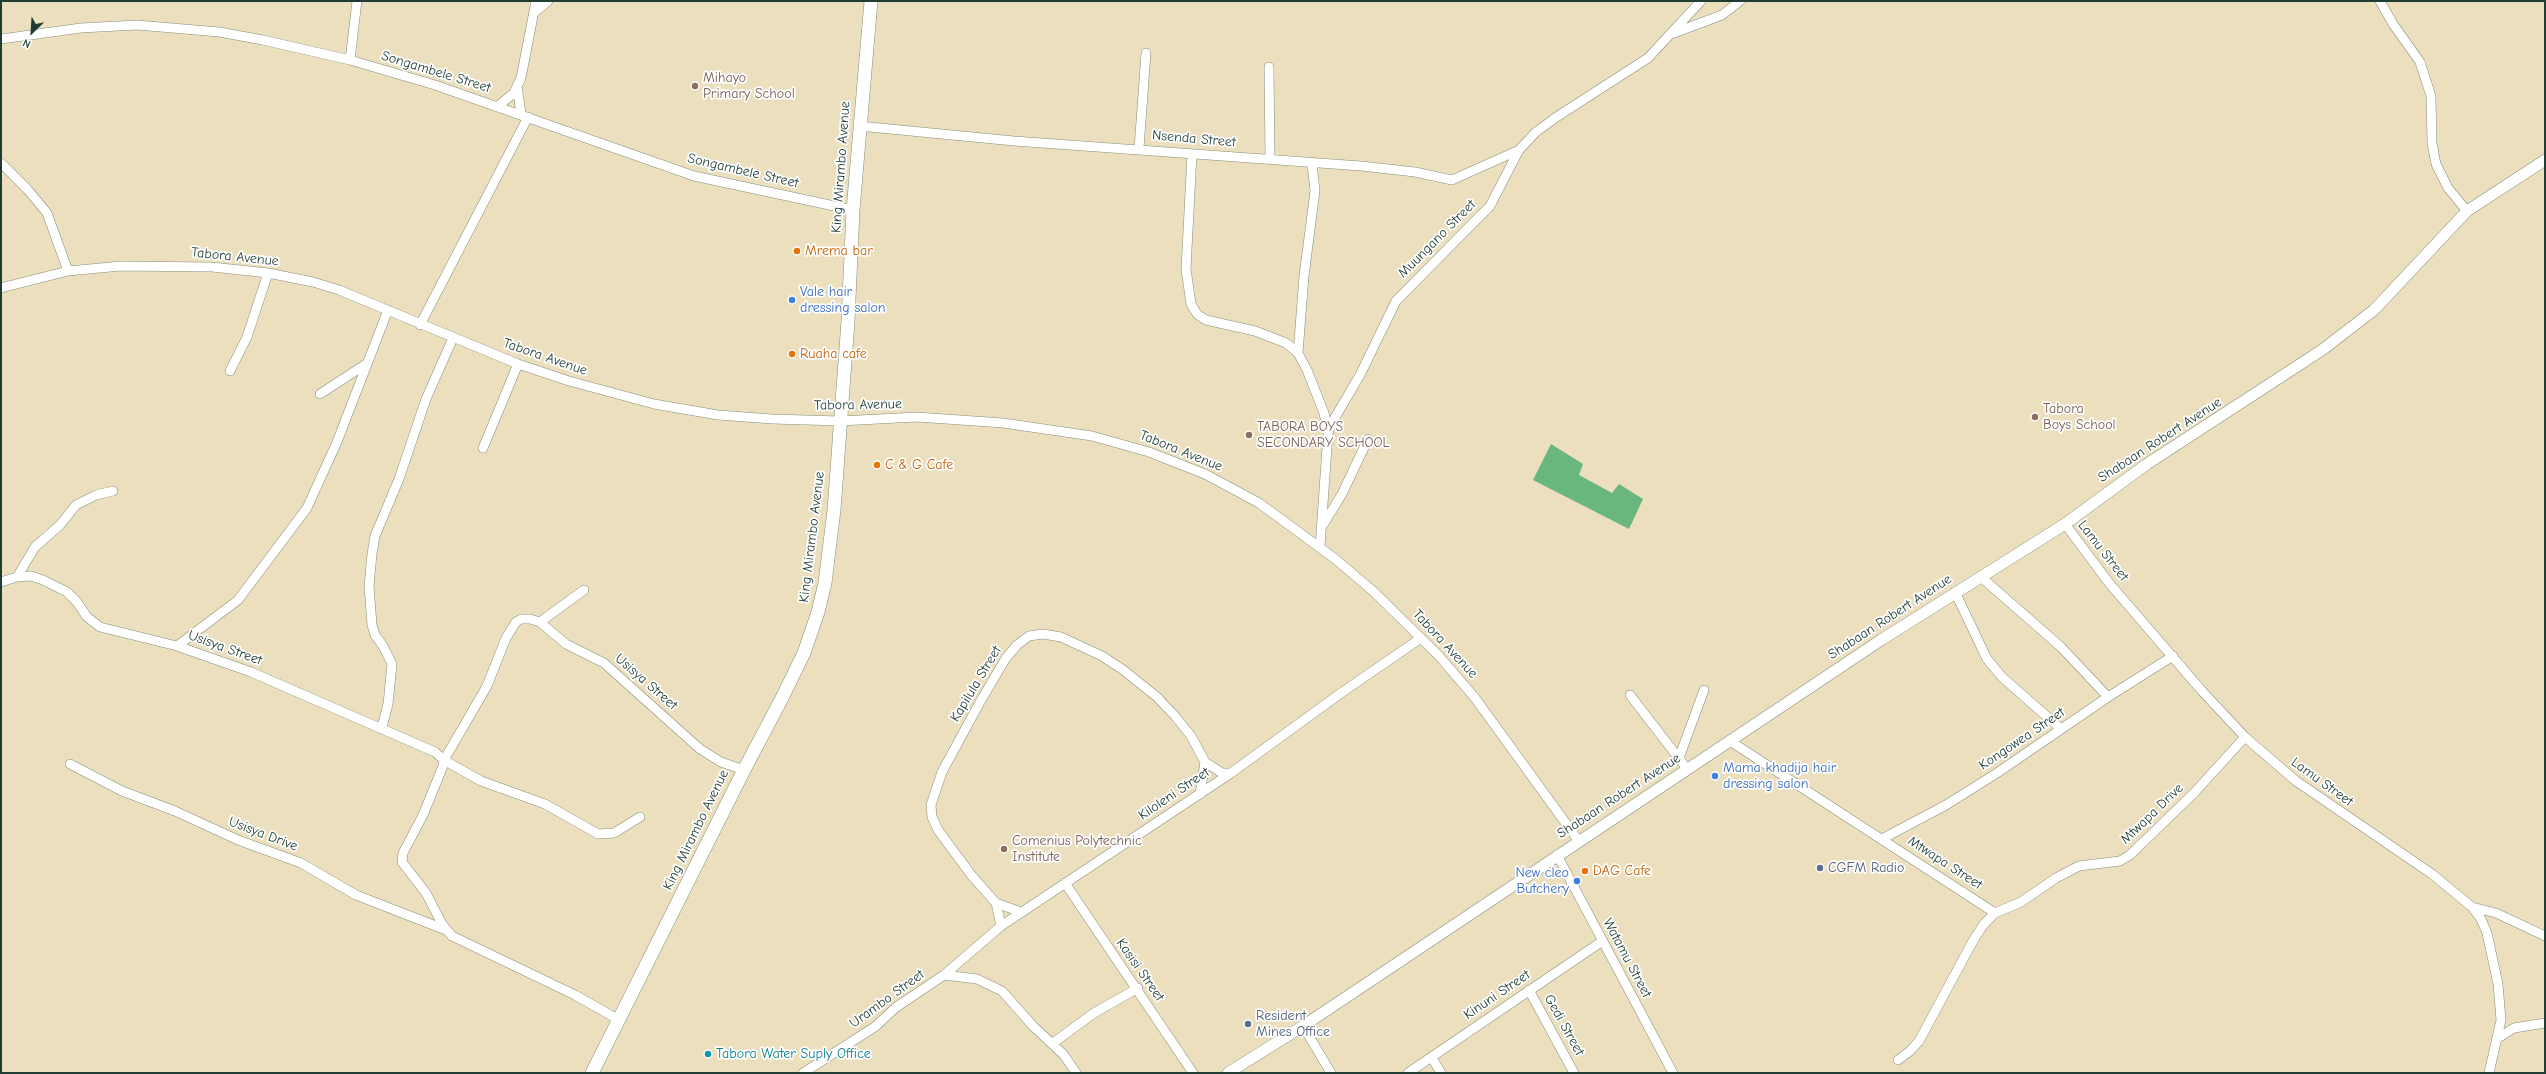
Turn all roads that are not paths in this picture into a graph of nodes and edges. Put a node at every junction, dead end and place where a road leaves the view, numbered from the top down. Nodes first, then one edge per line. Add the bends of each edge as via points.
1 (357, 1) edge
2 (536, 1) edge
3 (548, 1) edge
4 (871, 1) edge
5 (1700, 1) edge
6 (1740, 1) edge
7 (2380, 1) edge
8 (535, 12) junction
9 (1672, 34) junction
10 (1, 39) edge
11 (1146, 52) dead end
12 (350, 60) junction
13 (1270, 67) dead end
14 (517, 86) junction
15 (498, 106) junction
16 (524, 116) junction
17 (859, 126) junction
18 (1139, 148) junction
19 (1519, 150) junction
20 (1192, 154) junction
21 (1270, 159) junction
22 (2545, 160) edge
23 (1, 163) edge
24 (1312, 163) junction
25 (852, 210) junction
26 (2467, 211) junction
27 (68, 271) junction
28 (268, 273) junction
29 (1, 288) edge
30 (388, 310) junction
31 (420, 325) junction
32 (452, 338) junction
33 (1298, 354) junction
34 (366, 364) junction
35 (518, 364) junction
36 (230, 371) dead end
37 (320, 394) dead end
38 (840, 421) junction
39 (1328, 433) junction
40 (1368, 439) dead end
41 (483, 448) dead end
42 (113, 491) dead end
43 (2065, 524) junction
44 (1322, 526) junction
45 (1320, 547) junction
46 (17, 577) junction
47 (1981, 577) junction
48 (1, 582) edge
49 (584, 590) dead end
50 (1955, 592) junction
51 (540, 622) junction
52 (1421, 638) junction
53 (177, 646) junction
54 (2173, 656) junction
55 (1704, 690) dead end
56 (1630, 695) dead end
57 (2108, 697) junction
58 (382, 727) junction
59 (2061, 729) junction
60 (2245, 737) junction
61 (1730, 741) junction
62 (1678, 758) junction
63 (444, 760) junction
64 (1205, 762) junction
65 (70, 764) dead end
66 (1687, 769) junction
67 (744, 770) junction
68 (1231, 774) junction
69 (1200, 794) junction
70 (640, 817) dead end
71 (1882, 839) junction
72 (1578, 840) junction
73 (1557, 855) junction
74 (1065, 883) junction
75 (996, 903) junction
76 (2472, 907) junction
77 (1021, 912) junction
78 (1995, 913) junction
79 (1001, 926) junction
80 (446, 930) junction
81 (2545, 936) edge
82 (1601, 942) junction
83 (944, 975) junction
84 (1138, 988) junction
85 (1529, 990) junction
86 (619, 1020) junction
87 (2545, 1023) edge
88 (1303, 1026) junction
89 (2498, 1038) junction
90 (1053, 1043) junction
91 (1432, 1058) junction
92 (1898, 1060) dead end
93 (592, 1073) edge
94 (803, 1073) edge
95 (1076, 1073) edge
96 (1193, 1073) edge
97 (1228, 1073) edge
98 (1330, 1073) edge
99 (1408, 1073) edge
100 (1441, 1073) edge
101 (1574, 1073) edge
102 (1673, 1073) edge
103 (2489, 1073) edge

1 - 12 street
2 - 8 street
3 - 8 street
4 - 17 main road, King Mirambo Avenue
5 - 9 street, Muungano Street
6 - 9 street, Muungano Street via 1722,15
7 - 26 street via 2420,62 2431,96 2432,143 2436,164 2448,188
8 - 14 street
9 - 19 street, Muungano Street via 1641,64 1555,118 1536,132
10 - 12 street, Songambele Street via 74,29 136,25 219,32
11 - 18 street
12 - 15 street, Songambele Street
13 - 21 street
14 - 15 street
14 - 16 street
15 - 16 street, Songambele Street
16 - 25 street, Songambele Street via 694,176
16 - 31 street
17 - 18 street, Nsenda Street via 1014,141
17 - 25 main road, King Mirambo Avenue
18 - 20 street, Nsenda Street
19 - 24 street, Nsenda Street via 1452,180 1415,172
19 - 39 street, Muungano Street via 1490,206 1396,301
20 - 21 street, Nsenda Street
20 - 33 street, Muungano Street via 1186,270 1191,304 1197,314 1206,320 1274,336
21 - 24 street, Nsenda Street
22 - 26 street, Shabaan Robert Avenue
23 - 27 street via 47,213
24 - 33 street via 1315,191 1304,276
25 - 38 main road, King Mirambo Avenue via 848,321
26 - 43 street, Shabaan Robert Avenue via 2361,320 2322,350 2142,468
27 - 28 street, Tabora Avenue via 158,265
27 - 29 street, Tabora Avenue
28 - 30 street, Tabora Avenue via 313,282
28 - 36 street via 247,337
30 - 31 street, Tabora Avenue
30 - 34 street
31 - 32 street, Tabora Avenue
32 - 35 street, Tabora Avenue
32 - 58 street via 426,399 399,479 376,536 372,554 369,586 372,625 392,664 388,704
33 - 39 street, Muungano Street via 1318,396
34 - 37 street
34 - 53 street via 337,442 307,508 238,600
35 - 38 street, Tabora Avenue via 616,395 685,410 746,418
35 - 41 street
38 - 45 street, Tabora Avenue via 917,417 964,420 1054,430 1119,443 1198,471 1232,488 1258,503
38 - 67 main road, King Mirambo Avenue via 834,510 825,583 816,619 795,672
39 - 44 street, Muungano Street
40 - 44 street via 1342,494
42 - 46 street via 76,505 60,525 35,547
43 - 47 street, Shabaan Robert Avenue
43 - 54 street, Lamu Street via 2109,583
44 - 45 street, Muungano Street
45 - 52 street, Tabora Avenue via 1356,575
46 - 48 street, Usisya Street
46 - 53 street, Usisya Street via 31,576 67,592 87,617 100,626
47 - 50 street, Shabaan Robert Avenue
47 - 57 street via 2061,647
49 - 51 street
50 - 59 street via 1987,659 2002,677
50 - 61 street, Shabaan Robert Avenue
51 - 63 street via 521,619 511,628 487,686
51 - 67 street, Usisya Street via 566,644 612,669 700,749 721,762
52 - 68 street, Kiloleni Street
52 - 72 street, Tabora Avenue via 1475,698
53 - 58 street, Usisya Street via 251,672
54 - 57 street, Kongowea Street
54 - 60 street, Lamu Street
55 - 62 street
56 - 62 street
57 - 59 street, Kongowea Street
58 - 63 street, Usisya Street via 429,749
59 - 71 street, Kongowea Street via 1946,805
60 - 76 street, Lamu Street via 2296,781 2432,874
60 - 78 street, Mtwapa Drive via 2194,793 2130,855 2120,861 2080,866 2056,878 2021,902
61 - 66 street, Shabaan Robert Avenue
61 - 71 street, Mtwapa Street
62 - 66 street
63 - 70 street, Usisya Street via 481,781 545,804 598,834 614,833
63 - 80 street via 433,792 403,853 402,862 426,893
64 - 68 street, Kapilula Street via 1222,773
64 - 69 street
64 - 75 street, Kapilula Street via 1180,721 1157,697 1122,669 1102,656 1061,637 1043,634 1029,636 1006,658 980,702 942,772 930,805 932,818 938,830
65 - 80 street, Usisya Drive via 122,791 175,811 238,840 301,863 356,895
66 - 72 street, Shabaan Robert Avenue
67 - 86 main road, King Mirambo Avenue
68 - 69 street, Kiloleni Street
69 - 74 street, Kiloleni Street
71 - 78 street, Mtwapa Street
72 - 73 street, Shabaan Robert Avenue
73 - 82 street, Watamu Street
73 - 88 street, Shabaan Robert Avenue
74 - 77 street, Kiloleni Street
74 - 84 street, Kasisi Street via 1099,936
75 - 77 street, Kapilula Street
75 - 79 street, Kapilula Street
76 - 81 street via 2496,913
76 - 89 street, Lamu Street via 2487,932 2498,984 2501,1020
77 - 79 street, Kiloleni Street
78 - 92 street via 1974,939 1919,1041
79 - 83 street, Kiloleni Street
80 - 86 street via 460,940 575,995
82 - 85 street, Kinuni Street
82 - 102 street, Watamu Street
83 - 90 street, Urambo Street via 977,979 1002,991 1033,1026
83 - 94 street, Urambo Street via 895,1008 869,1032
84 - 90 street via 1094,1013
84 - 96 street, Kasisi Street
85 - 91 street, Kinuni Street
85 - 101 street, Gedi Street
86 - 93 main road, King Mirambo Avenue
87 - 89 street via 2514,1028
88 - 97 street, Shabaan Robert Avenue
88 - 98 street
89 - 103 street, Lamu Street
90 - 95 street, Urambo Street
91 - 99 street, Kinuni Street
91 - 100 street

